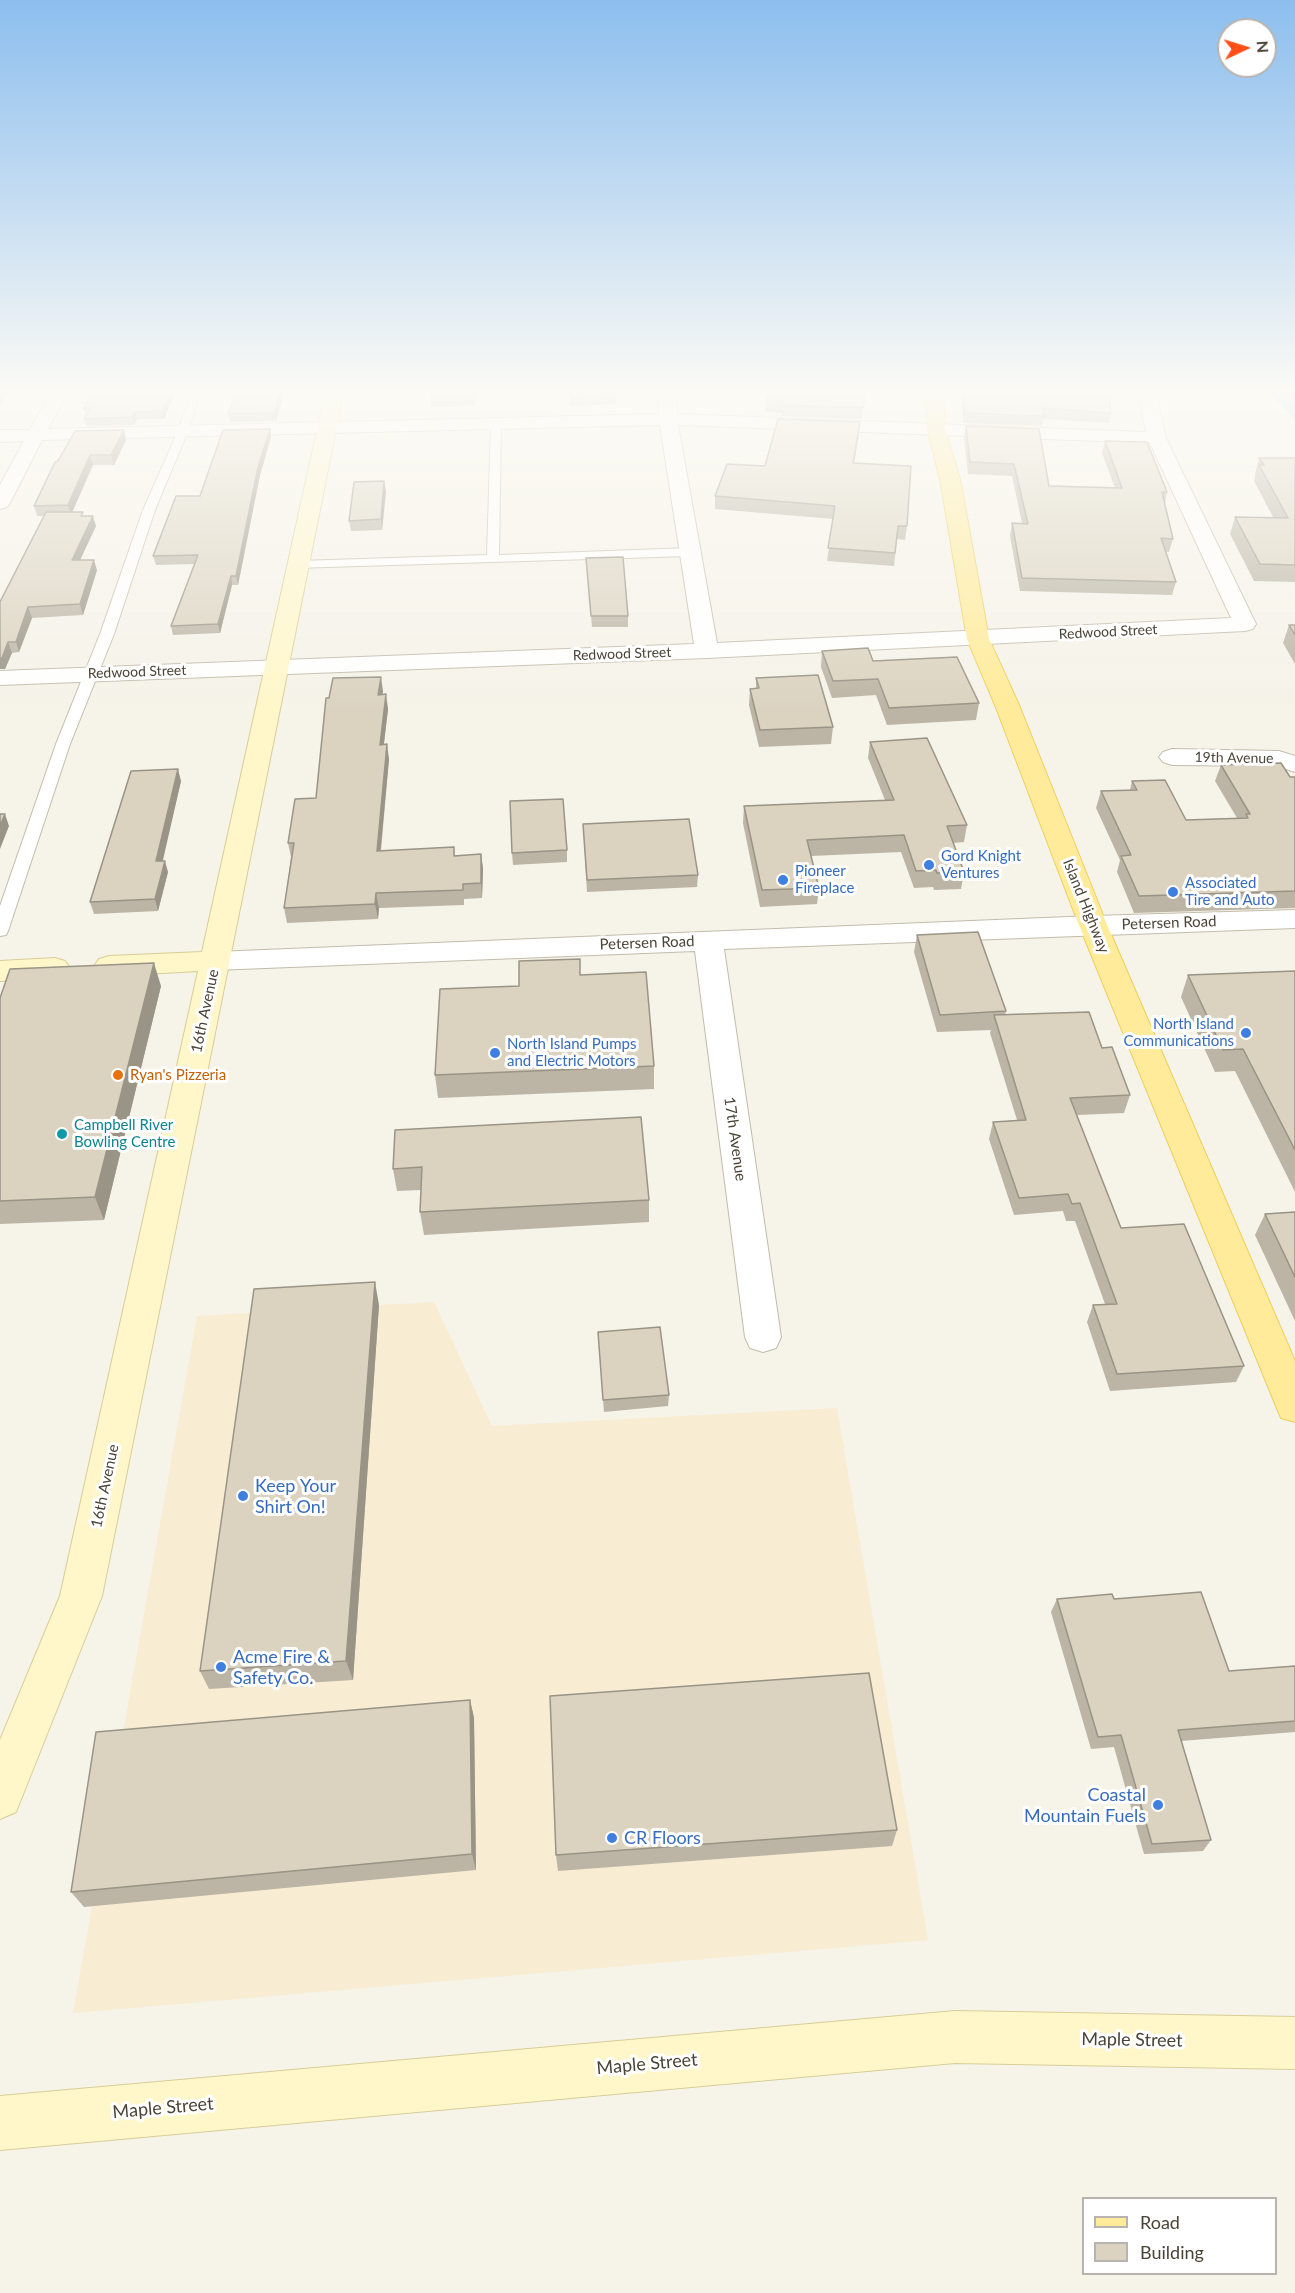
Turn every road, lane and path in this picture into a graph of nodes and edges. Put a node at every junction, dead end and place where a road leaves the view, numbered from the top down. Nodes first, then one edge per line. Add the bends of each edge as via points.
1 (155, 497) edge
2 (312, 497) edge
3 (494, 497) edge
4 (681, 497) edge
5 (953, 497) edge
6 (1185, 497) edge
7 (690, 552) junction
8 (493, 559) junction
9 (298, 565) junction
10 (978, 639) junction
11 (706, 651) junction
12 (276, 667) junction
13 (91, 674) junction
14 (0, 678) edge
15 (1172, 757) dead end
16 (1295, 764) edge
17 (1295, 919) edge
18 (1093, 925) junction
19 (0, 931) edge
20 (708, 940) junction
21 (215, 961) junction
22 (0, 970) edge
23 (763, 1337) dead end
24 (1295, 1406) edge
25 (0, 1796) edge
26 (1295, 2043) edge
27 (0, 2123) edge

1 - 13 lane
2 - 9 street, 16th Avenue
3 - 8 lane
4 - 7 street
5 - 10 main road, Island Highway
6 - 10 street, Redwood Street via 1245,624
7 - 8 lane
7 - 11 street
8 - 9 lane
9 - 12 street, 16th Avenue
10 - 11 street, Redwood Street
10 - 18 main road, Island Highway
11 - 12 street, Redwood Street
12 - 13 street, Redwood Street
12 - 21 street, 16th Avenue
13 - 14 street, Redwood Street
13 - 19 lane via 63,744
15 - 16 street, 19th Avenue via 1279,759
17 - 18 street, Petersen Road
18 - 20 street, Petersen Road
18 - 24 main road, Island Highway
20 - 21 street, Petersen Road
20 - 23 street, 17th Avenue
21 - 22 street, Petersen Road
21 - 25 street, 16th Avenue via 81,1596
26 - 27 street, Maple Street via 955,2037

